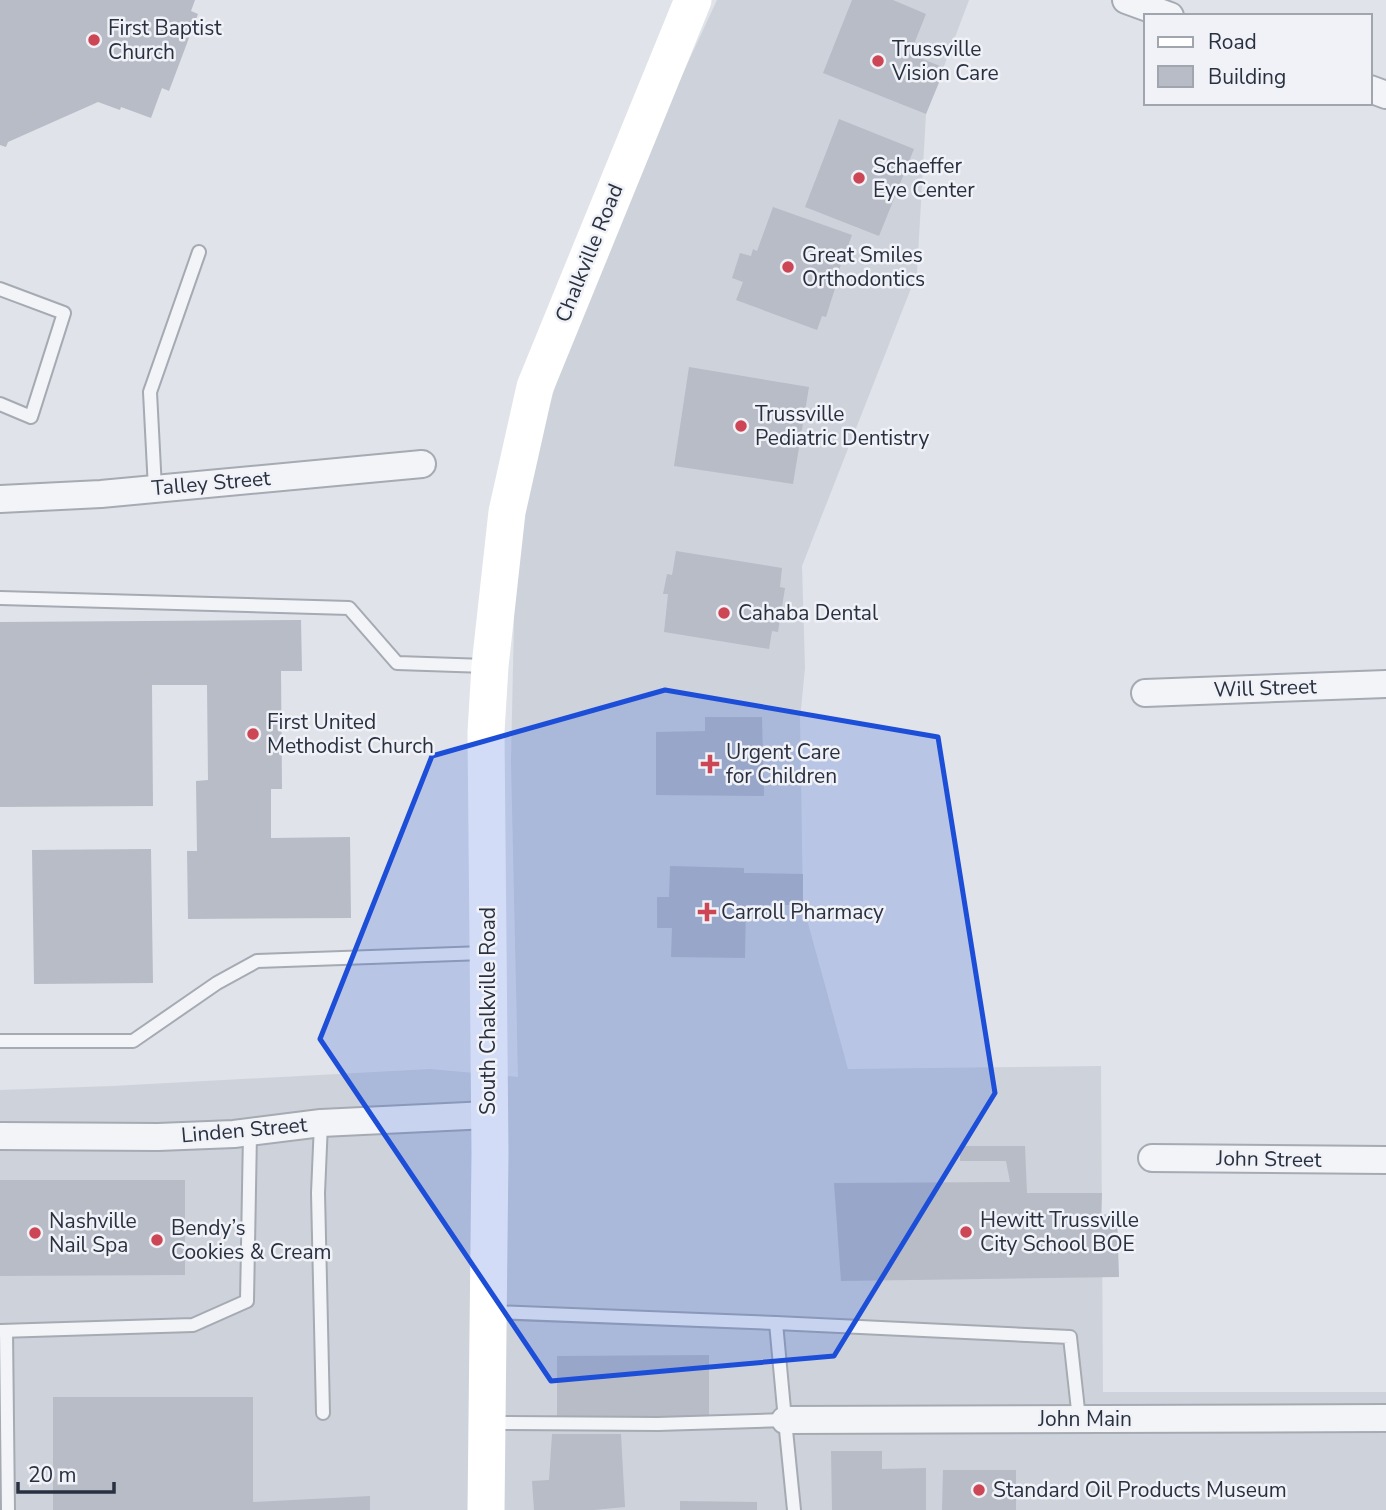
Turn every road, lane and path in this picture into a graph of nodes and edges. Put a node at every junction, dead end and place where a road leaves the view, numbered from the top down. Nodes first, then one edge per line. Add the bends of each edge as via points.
1 (693, 0) edge
2 (1126, 0) edge
3 (1164, 14) edge
4 (199, 252) dead end
5 (0, 289) edge
6 (0, 404) edge
7 (422, 464) dead end
8 (155, 489) junction
9 (0, 499) edge
10 (507, 512) joint
11 (0, 598) edge
12 (490, 666) junction
13 (1386, 684) edge
14 (1145, 693) dead end
15 (488, 953) junction
16 (0, 1041) edge
17 (488, 1115) junction
18 (321, 1122) junction
19 (250, 1133) junction
20 (0, 1136) edge
21 (1152, 1158) dead end
22 (1386, 1160) edge
23 (488, 1312) junction
24 (776, 1322) junction
25 (3, 1331) edge
26 (323, 1413) dead end
27 (1386, 1418) edge
28 (1079, 1419) junction
29 (785, 1420) junction
30 (487, 1423) junction
31 (8, 1510) edge
32 (486, 1510) edge
33 (794, 1510) edge

1 - 10 main road, Chalkville Road via 535,387
2 - 3 street
4 - 8 lane via 149,392
5 - 6 lane via 64,313 31,417
7 - 8 street, Talley Street
8 - 9 street, Talley Street
10 - 12 main road, South Chalkville Road
11 - 12 lane via 349,608 397,663
12 - 15 main road, South Chalkville Road via 486,732
13 - 14 street, Will Street
15 - 16 lane via 257,961 133,1041
15 - 17 main road, South Chalkville Road
17 - 18 street, Linden Street
17 - 23 main road, South Chalkville Road
18 - 19 street, Linden Street
18 - 26 lane
19 - 20 street, Linden Street
19 - 25 lane via 247,1301 193,1325
21 - 22 street, John Street
23 - 24 lane
23 - 30 main road, South Chalkville Road
24 - 28 lane via 1070,1337
24 - 29 lane
25 - 31 lane
27 - 28 street, John Main
28 - 29 street, John Main
29 - 30 lane
29 - 33 lane
30 - 32 main road, South Chalkville Road

